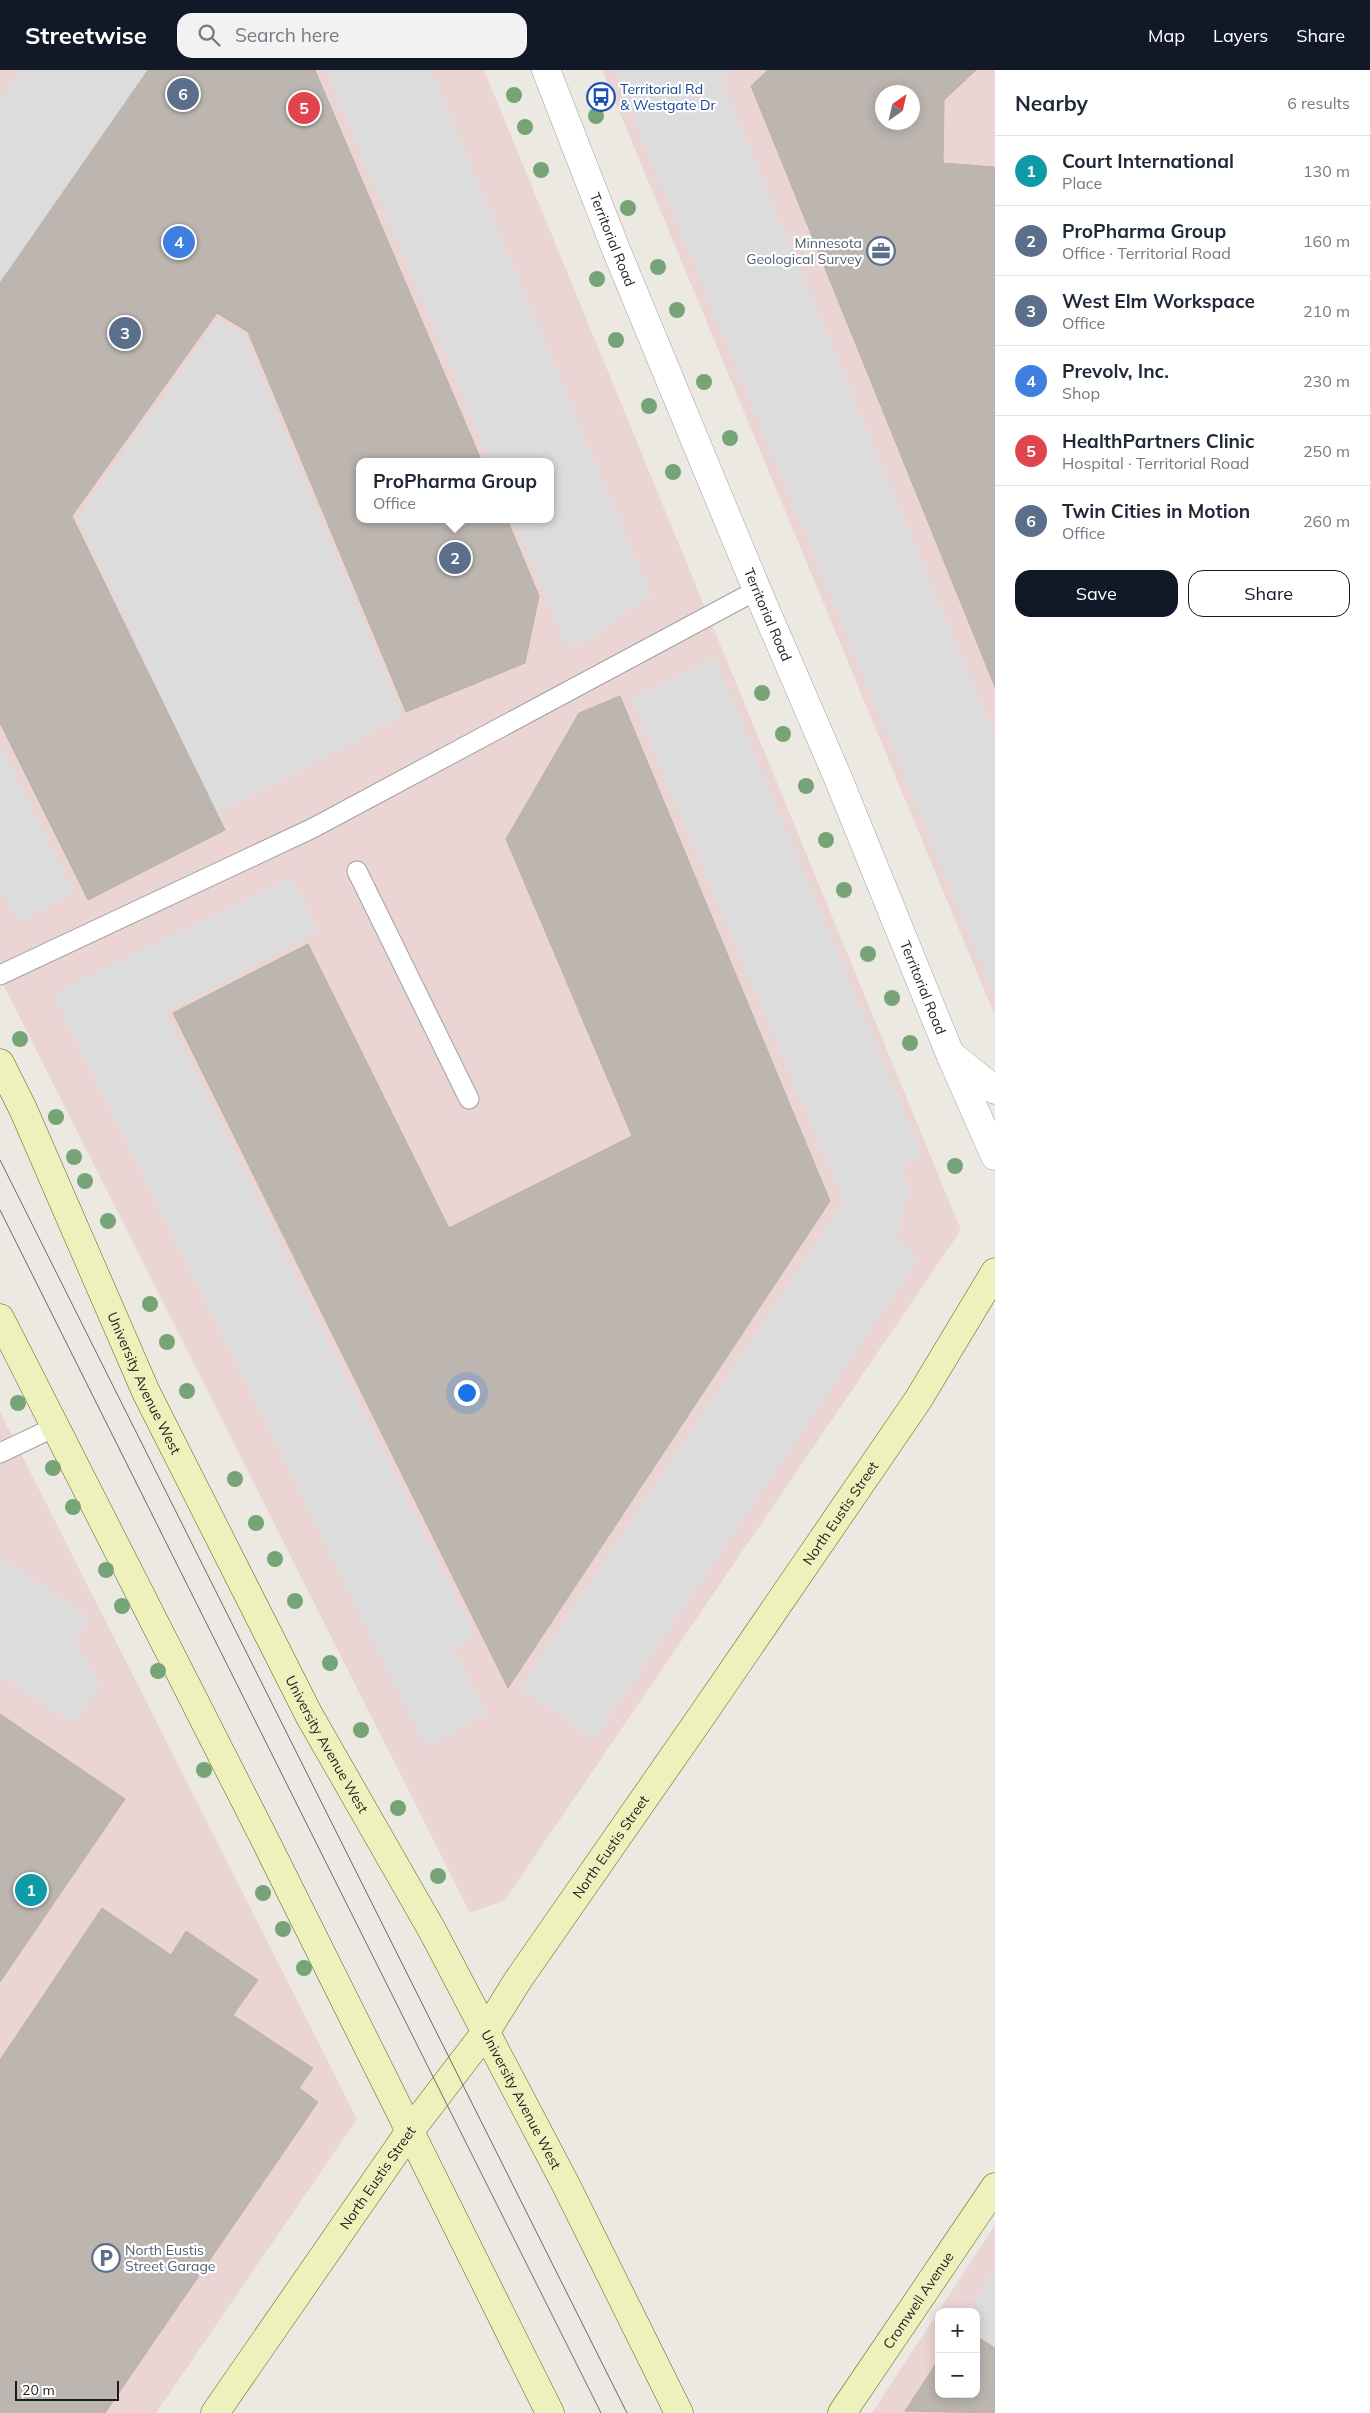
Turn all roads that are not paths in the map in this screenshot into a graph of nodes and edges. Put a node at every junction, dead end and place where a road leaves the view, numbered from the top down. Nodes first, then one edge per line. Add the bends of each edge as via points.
1 (546, 70) edge
2 (757, 590) junction
3 (357, 872) dead end
4 (0, 975) edge
5 (950, 1054) junction
6 (0, 1063) edge
7 (995, 1090) edge
8 (470, 1099) dead end
9 (995, 1156) edge
10 (995, 1272) edge
11 (0, 1318) edge
12 (55, 1427) junction
13 (0, 1453) edge
14 (485, 2033) junction
15 (410, 2131) junction
16 (995, 2187) edge
17 (215, 2413) edge
18 (550, 2413) edge
19 (680, 2413) edge
20 (842, 2413) edge

1 - 2 street, Territorial Road via 617,252
2 - 4 lane via 313,828
2 - 5 street, Territorial Road via 838,778
3 - 8 lane
5 - 7 street
5 - 9 street, Territorial Road
6 - 14 main road, University Avenue West via 146,1392 309,1715 432,1930
10 - 14 main road, North Eustis Street via 918,1400
11 - 12 main road
12 - 13 lane
12 - 15 main road
14 - 15 main road, North Eustis Street
14 - 19 main road, University Avenue West via 566,2185
15 - 17 main road, North Eustis Street
15 - 18 main road
16 - 20 main road, Cromwell Avenue

